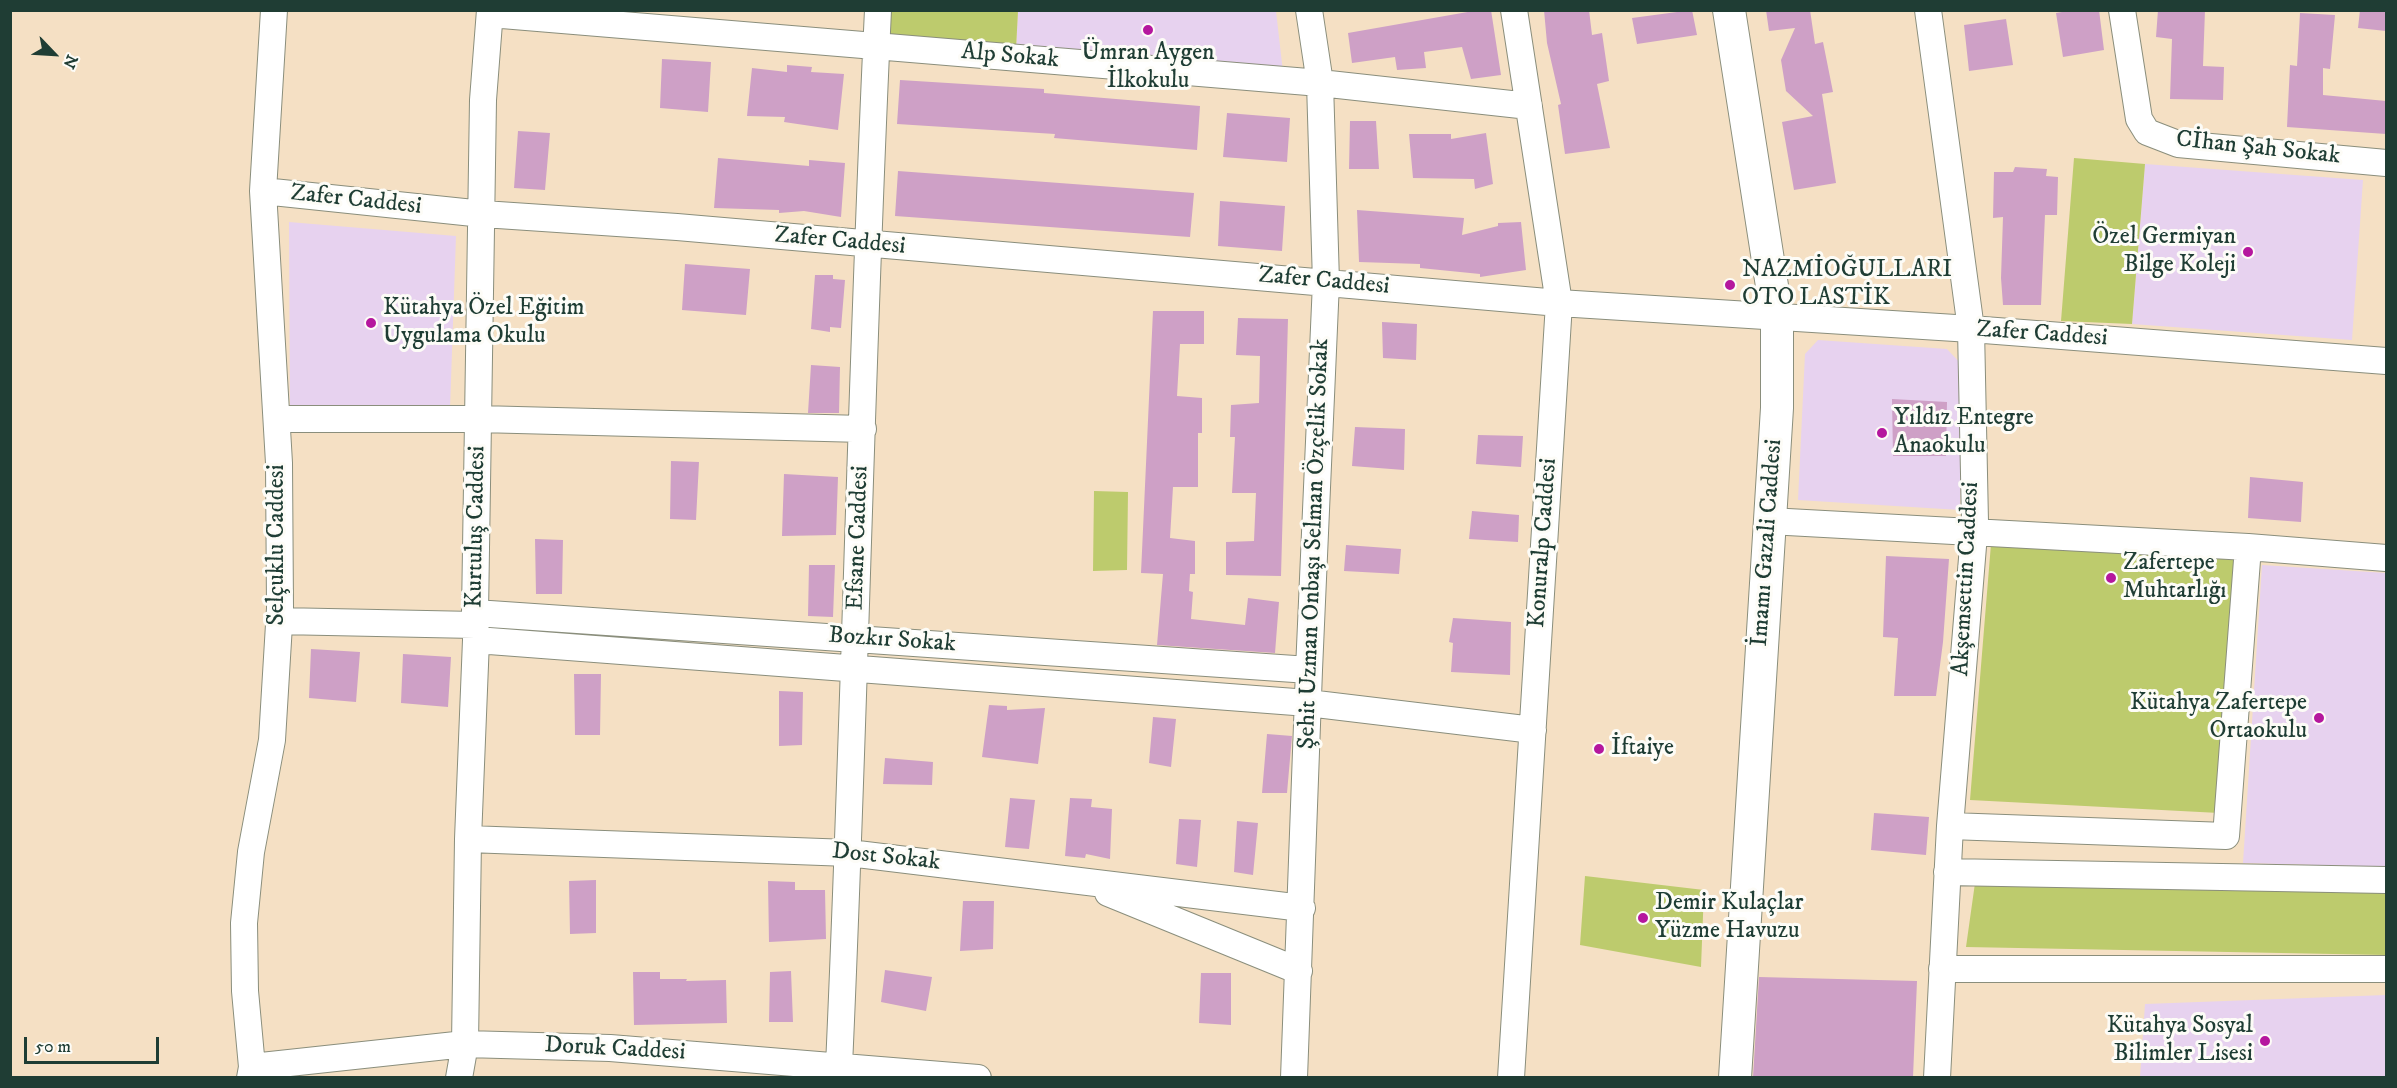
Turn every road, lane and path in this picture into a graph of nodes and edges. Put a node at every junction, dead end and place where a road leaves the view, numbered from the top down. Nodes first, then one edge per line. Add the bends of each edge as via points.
1 (274, 10) edge
2 (878, 10) edge
3 (1309, 10) edge
4 (1514, 10) edge
5 (1709, 10) edge
6 (1729, 10) edge
7 (1928, 10) edge
8 (2122, 10) edge
9 (490, 12) edge
10 (877, 46) junction
11 (1320, 83) junction
12 (1529, 106) junction
13 (2386, 163) edge
14 (263, 191) junction
15 (483, 214) junction
16 (868, 244) junction
17 (1326, 282) junction
18 (1559, 303) junction
19 (1766, 317) junction
20 (1971, 329) junction
21 (2386, 360) edge
22 (277, 419) junction
23 (479, 419) junction
24 (862, 429) junction
25 (1769, 521) junction
26 (1974, 532) junction
27 (2248, 547) junction
28 (2386, 558) edge
29 (279, 621) junction
30 (475, 626) junction
31 (855, 638) junction
32 (854, 669) junction
33 (1309, 670) junction
34 (1308, 703) junction
35 (1533, 730) junction
36 (1950, 826) junction
37 (468, 839) junction
38 (849, 853) junction
39 (1947, 872) junction
40 (1077, 880) junction
41 (2386, 880) edge
42 (1302, 908) junction
43 (1942, 969) junction
44 (2386, 969) edge
45 (1299, 971) junction
46 (465, 1044) junction
47 (839, 1066) junction
48 (251, 1072) edge
49 (459, 1077) edge
50 (978, 1077) edge
51 (1294, 1077) edge
52 (1511, 1077) edge
53 (1717, 1077) edge
54 (1735, 1077) edge
55 (1937, 1077) edge

1 - 14 street, Selçuklu Caddesi
2 - 10 street, Efsane Caddesi
3 - 11 street, Şehit Uzman Onbaşı Selman Özçelik Sokak
4 - 12 street, Konuralp Caddesi
5 - 19 main road, İmamı Gazali Caddesi
6 - 19 main road, İmamı Gazali Caddesi
7 - 20 street, Akşemsettin Caddesi
8 - 13 street, Cİhan Şah Sokak via 2139,119 2147,132 2178,144
9 - 10 street, Alp Sokak
9 - 15 street, Kurtuluş Caddesi via 483,100
10 - 11 street, Alp Sokak
10 - 16 street, Efsane Caddesi
11 - 12 street, Alp Sokak
11 - 17 street, Şehit Uzman Onbaşı Selman Özçelik Sokak
12 - 18 street, Konuralp Caddesi
14 - 15 street, Zafer Caddesi
14 - 22 street, Selçuklu Caddesi
15 - 16 street, Zafer Caddesi
15 - 23 street, Kurtuluş Caddesi
16 - 17 street, Zafer Caddesi
16 - 24 street, Efsane Caddesi
17 - 18 street, Zafer Caddesi
17 - 33 street, Şehit Uzman Onbaşı Selman Özçelik Sokak
18 - 19 street, Zafer Caddesi
18 - 35 street, Konuralp Caddesi
19 - 20 street, Zafer Caddesi
19 - 25 main road, İmamı Gazali Caddesi via 1777,408
19 - 53 main road, İmamı Gazali Caddesi via 1756,407
20 - 21 street, Zafer Caddesi
20 - 26 street, Akşemsettin Caddesi
22 - 23 street
22 - 29 street, Selçuklu Caddesi
23 - 24 street
23 - 30 street, Kurtuluş Caddesi
24 - 31 street, Efsane Caddesi
25 - 26 street
25 - 54 main road, İmamı Gazali Caddesi
26 - 27 street
26 - 36 street, Akşemsettin Caddesi
27 - 28 street
27 - 36 street via 2226,836
29 - 30 street
29 - 48 street, Selçuklu Caddesi via 272,740 251,852 244,923
30 - 31 street, Bozkır Sokak
30 - 32 street, Bozkır Sokak
30 - 37 street, Kurtuluş Caddesi
31 - 32 street, Efsane Caddesi
31 - 33 street, Bozkır Sokak
32 - 34 street, Bozkır Sokak
32 - 38 street, Efsane Caddesi
33 - 34 street, Şehit Uzman Onbaşı Selman Özçelik Sokak
34 - 35 street, Bozkır Sokak
34 - 42 street, Şehit Uzman Onbaşı Selman Özçelik Sokak
35 - 52 street, Konuralp Caddesi
36 - 39 street, Akşemsettin Caddesi
37 - 38 street, Dost Sokak
37 - 46 street, Kurtuluş Caddesi
38 - 40 street, Dost Sokak
38 - 47 street, Efsane Caddesi
39 - 41 street
39 - 43 street, Akşemsettin Caddesi
40 - 42 street, Dost Sokak
40 - 45 street
42 - 45 street, Şehit Uzman Onbaşı Selman Özçelik Sokak
43 - 44 street
43 - 55 street, Akşemsettin Caddesi
45 - 51 street, Şehit Uzman Onbaşı Selman Özçelik Sokak
46 - 47 street, Doruk Caddesi via 610,1048
46 - 48 street, Doruk Caddesi
46 - 49 street, Kurtuluş Caddesi
47 - 50 street, Doruk Caddesi

